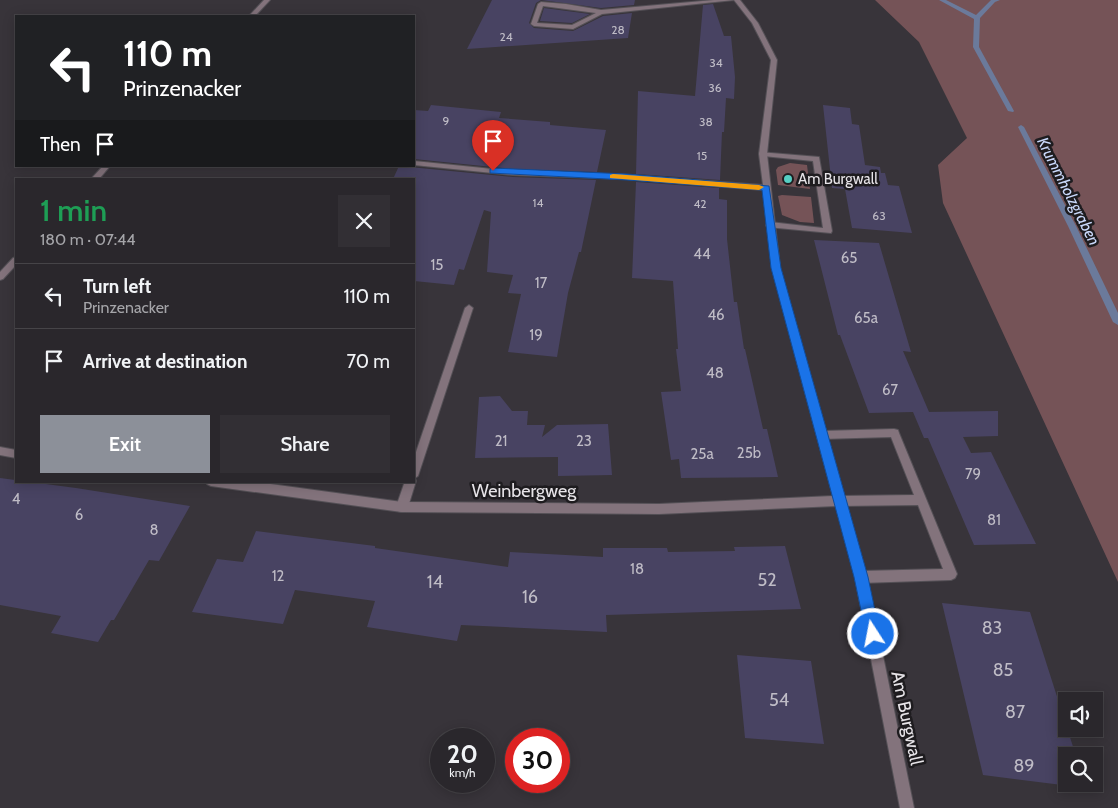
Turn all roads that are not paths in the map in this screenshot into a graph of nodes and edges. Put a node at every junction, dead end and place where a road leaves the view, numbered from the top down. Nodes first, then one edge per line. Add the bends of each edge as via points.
1 (267, 0) edge
2 (732, 0) edge
3 (737, 0) edge
4 (601, 12) junction
5 (253, 15) edge
6 (763, 154) junction
7 (415, 163) edge
8 (106, 167) edge
9 (96, 178) edge
10 (766, 188) junction
11 (770, 225) junction
12 (15, 261) edge
13 (0, 277) edge
14 (469, 308) dead end
15 (822, 435) junction
16 (0, 451) edge
17 (15, 454) edge
18 (415, 470) edge
19 (226, 483) edge
20 (410, 483) edge
21 (921, 500) junction
22 (839, 502) junction
23 (402, 507) junction
24 (861, 577) junction
25 (907, 808) edge

1 - 5 street
2 - 4 street
3 - 6 street, Am Burgwall via 755,23 774,60
4 - 4 street via 541,4 534,24 573,27
6 - 10 street, Am Burgwall
6 - 11 street via 816,158 828,231
7 - 10 street via 512,173 627,177
8 - 9 street
10 - 11 street, Am Burgwall
11 - 15 street, Am Burgwall via 776,268
12 - 13 street
14 - 18 street
15 - 21 street via 894,433
15 - 22 street, Am Burgwall
16 - 17 street
19 - 23 street, Weinbergweg
20 - 23 street
21 - 22 street, Weinbergweg
21 - 24 street via 951,574
22 - 23 street, Weinbergweg via 659,509
22 - 24 street, Am Burgwall
24 - 25 street, Am Burgwall

